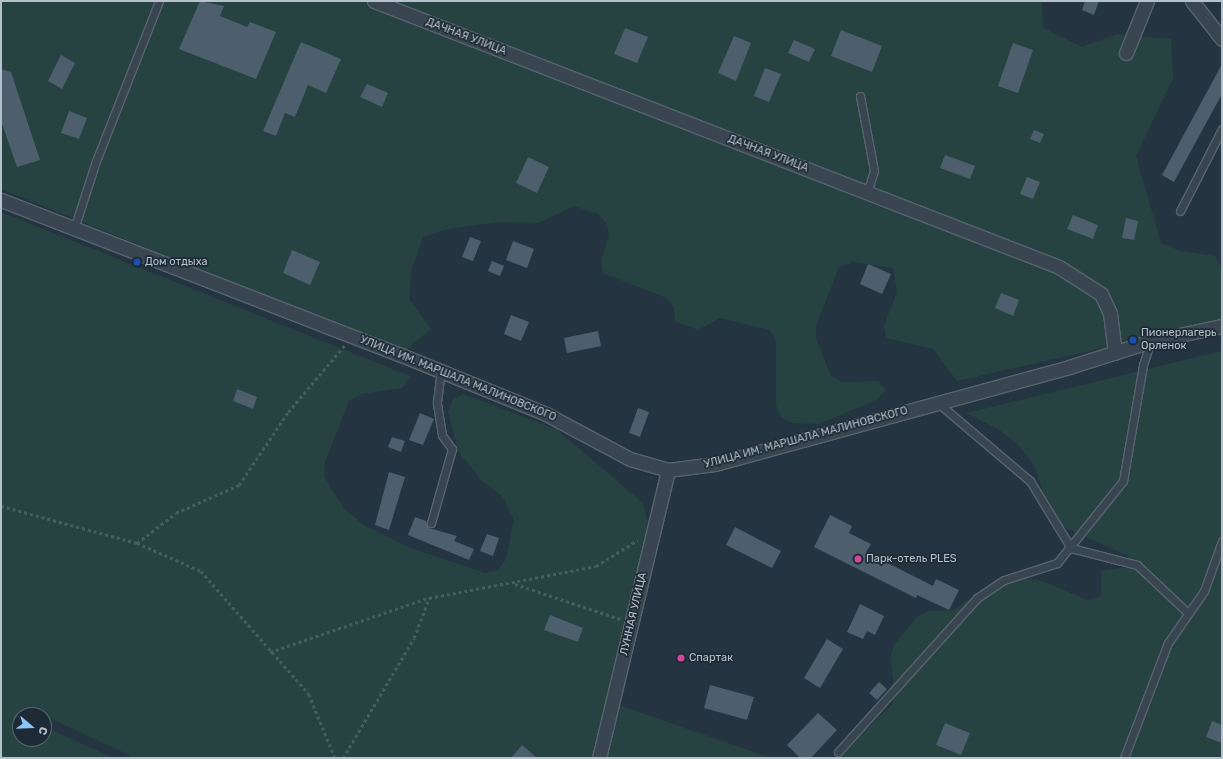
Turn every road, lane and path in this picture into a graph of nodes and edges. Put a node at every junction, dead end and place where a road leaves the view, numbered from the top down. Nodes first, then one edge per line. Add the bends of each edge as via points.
1 (159, 1) edge
2 (374, 1) edge
3 (1147, 1) edge
4 (1192, 1) edge
5 (1222, 39) edge
6 (1126, 53) dead end
7 (860, 96) dead end
8 (1222, 129) edge
9 (867, 193) junction
10 (1, 200) edge
11 (1180, 211) dead end
12 (74, 229) junction
13 (1222, 326) edge
14 (353, 336) junction
15 (1152, 341) junction
16 (1115, 353) junction
17 (441, 371) junction
18 (938, 403) junction
19 (668, 470) junction
20 (1, 506) edge
21 (431, 523) dead end
22 (653, 533) junction
23 (1222, 541) edge
24 (137, 543) junction
25 (1071, 548) junction
26 (513, 584) junction
27 (429, 598) junction
28 (1188, 613) junction
29 (632, 622) junction
30 (270, 652) junction
31 (838, 752) dead end
32 (335, 758) edge
33 (343, 758) edge
34 (599, 758) edge
35 (1124, 758) edge

1 - 12 lane via 96,161
2 - 9 street, ДАЧНАЯ УЛИЦА
3 - 6 street
4 - 5 street
7 - 9 lane via 874,171
8 - 11 lane
9 - 16 street, ДАЧНАЯ УЛИЦА via 1059,267 1085,282 1101,294 1110,313
10 - 12 street, УЛИЦА ИМ. МАРШАЛА МАЛИНОВСКОГО
12 - 14 street, УЛИЦА ИМ. МАРШАЛА МАЛИНОВСКОГО
13 - 15 street, УЛИЦА ИМ. МАРШАЛА МАЛИНОВСКОГО
14 - 17 street, УЛИЦА ИМ. МАРШАЛА МАЛИНОВСКОГО
14 - 24 path via 288,412 239,485 176,513
15 - 16 street, УЛИЦА ИМ. МАРШАЛА МАЛИНОВСКОГО
15 - 25 lane via 1143,365 1123,481
16 - 18 street, УЛИЦА ИМ. МАРШАЛА МАЛИНОВСКОГО
17 - 19 street, УЛИЦА ИМ. МАРШАЛА МАЛИНОВСКОГО via 546,414 630,459
17 - 21 lane via 437,402 442,435 452,449
18 - 19 street, УЛИЦА ИМ. МАРШАЛА МАЛИНОВСКОГО via 715,464
18 - 25 lane via 1030,481
19 - 22 street, ЛУННАЯ УЛИЦА
20 - 24 path
22 - 26 path via 596,566
22 - 29 street, ЛУННАЯ УЛИЦА
23 - 28 lane via 1204,591
24 - 30 path via 201,571
25 - 28 lane via 1137,566
25 - 31 lane via 1057,563 1004,580 977,598
26 - 27 path
26 - 29 path
27 - 30 path
27 - 33 path via 414,638
28 - 35 lane via 1168,644
29 - 34 street, ЛУННАЯ УЛИЦА
30 - 32 path via 310,694

